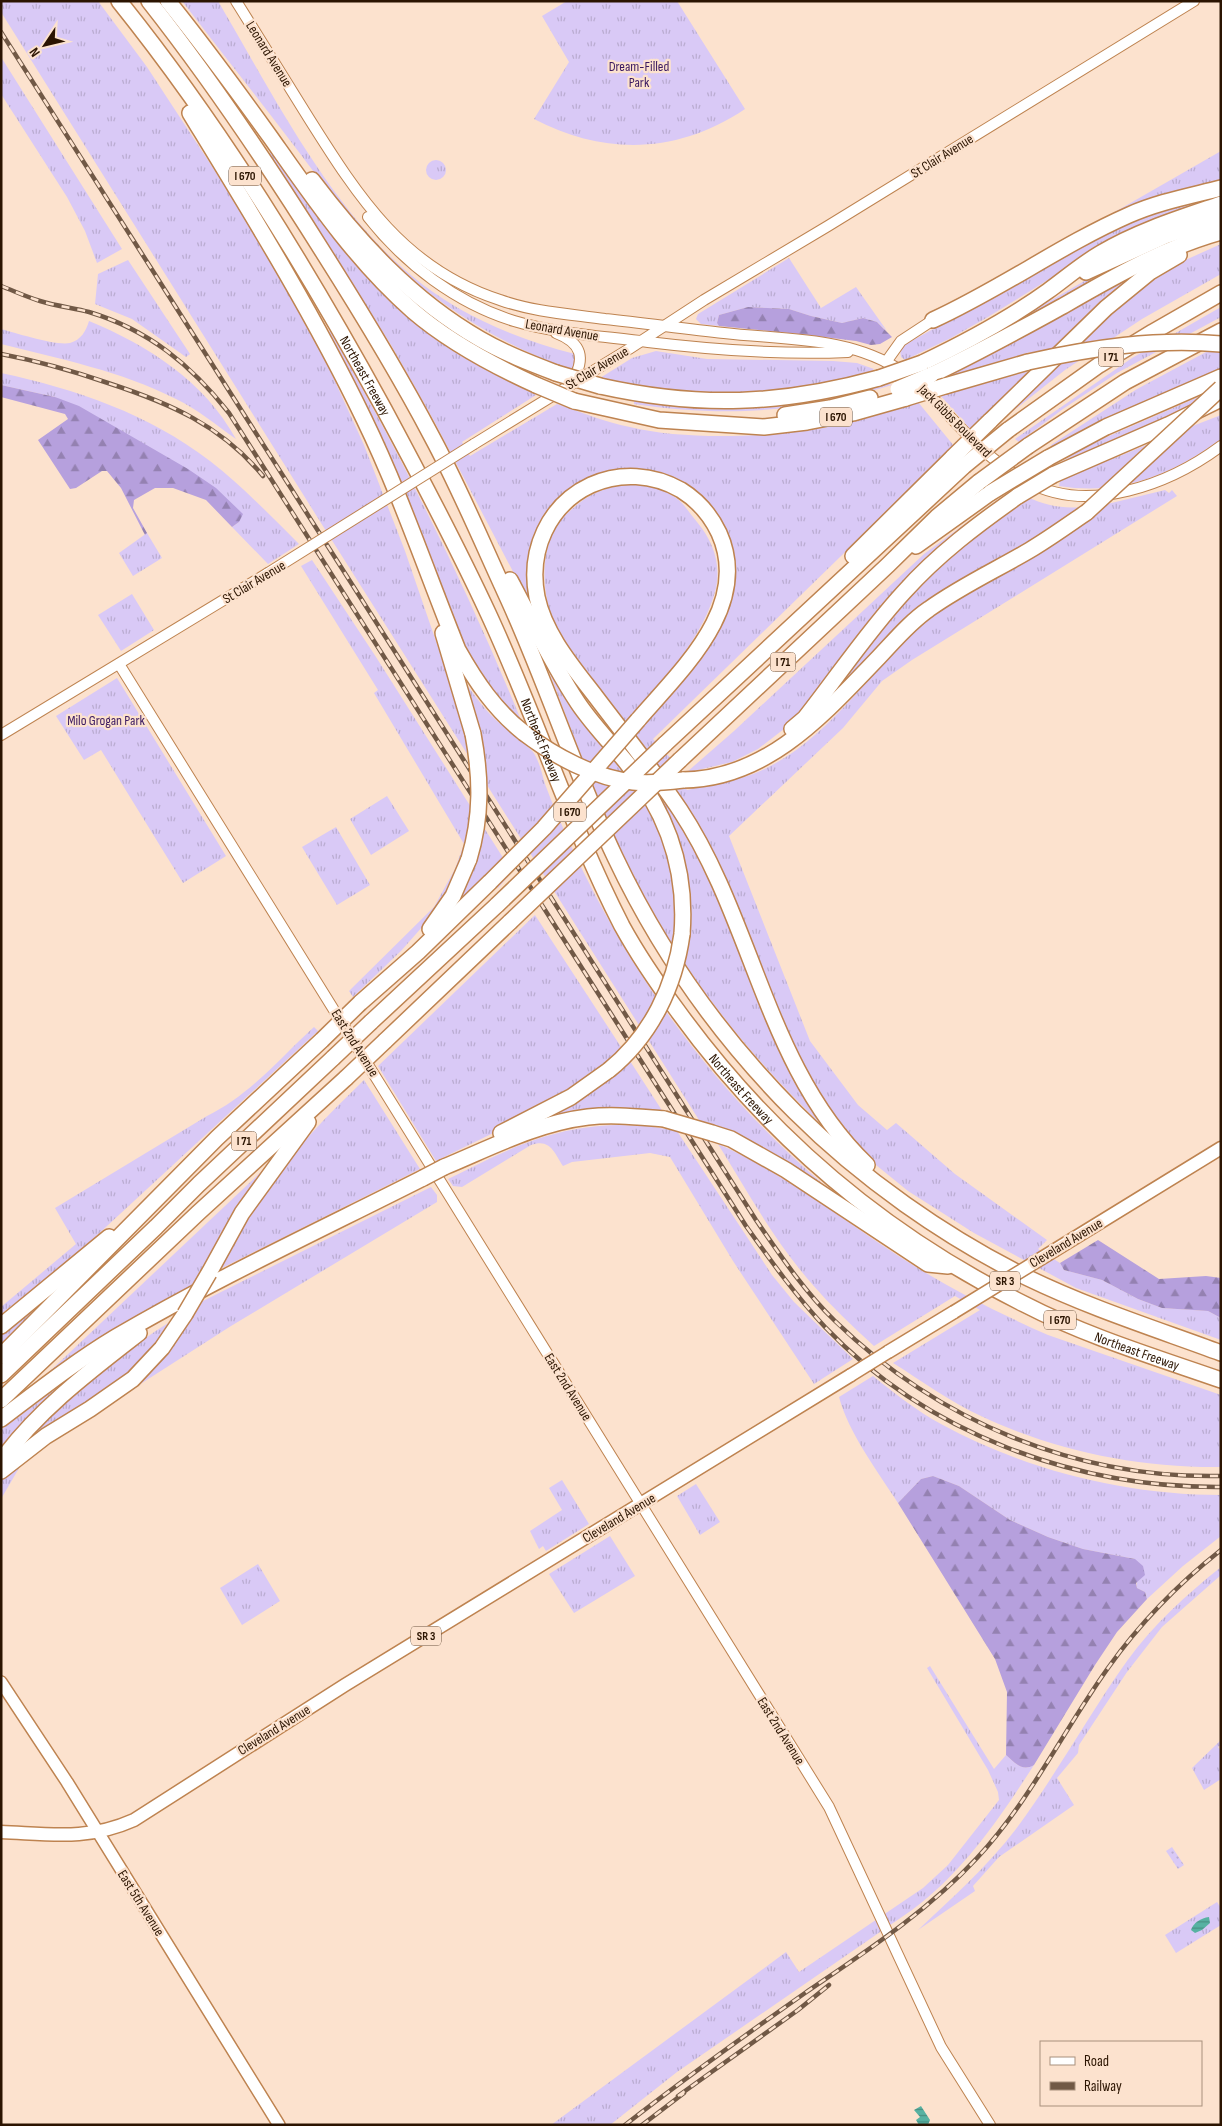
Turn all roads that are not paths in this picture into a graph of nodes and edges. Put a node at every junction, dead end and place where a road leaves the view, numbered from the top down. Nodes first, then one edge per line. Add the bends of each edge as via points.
1 (119, 1) edge
2 (149, 1) edge
3 (168, 1) edge
4 (236, 1) edge
5 (1194, 1) edge
6 (136, 22) junction
7 (222, 70) junction
8 (334, 158) junction
9 (1221, 188) edge
10 (1221, 204) edge
11 (1221, 217) edge
12 (1221, 234) edge
13 (1048, 291) junction
14 (1221, 293) edge
15 (933, 320) joint
16 (664, 326) junction
17 (541, 327) junction
18 (1221, 331) edge
19 (642, 341) junction
20 (1221, 344) edge
21 (859, 351) junction
22 (886, 362) junction
23 (1221, 378) edge
24 (572, 383) junction
25 (1221, 388) edge
26 (902, 394) junction
27 (1221, 399) edge
28 (1221, 406) edge
29 (1168, 425) junction
30 (433, 438) junction
31 (1221, 446) edge
32 (958, 462) junction
33 (423, 564) junction
34 (888, 565) junction
35 (119, 664) junction
36 (1, 735) edge
37 (684, 780) junction
38 (396, 970) junction
39 (322, 1100) junction
40 (1221, 1148) edge
41 (444, 1167) junction
42 (171, 1184) junction
43 (928, 1220) junction
44 (954, 1267) junction
45 (182, 1308) junction
46 (1, 1326) edge
47 (1221, 1353) edge
48 (1, 1356) edge
49 (1, 1375) edge
50 (1221, 1380) edge
51 (1, 1400) edge
52 (1, 1419) edge
53 (1, 1461) edge
54 (1, 1471) edge
55 (641, 1504) junction
56 (1, 1682) edge
57 (1, 1832) edge
58 (96, 1832) junction
59 (279, 2125) edge
60 (990, 2125) edge

1 - 6 highway, Northeast Freeway / I 670
2 - 30 highway, Northeast Freeway via 232,112 294,206
3 - 7 highway, I 670
4 - 8 street, Leonard Avenue
5 - 16 street, St Clair Avenue
6 - 33 highway via 314,323 365,420
6 - 44 highway, Northeast Freeway / I 670 via 191,97 296,255 422,479 489,614 602,884 624,930 651,974 721,1068 759,1110 849,1192 909,1239
7 - 13 highway, bridge via 260,112 377,259 452,321 514,356 556,374 600,386 671,399 736,402 811,395 879,378 922,362 996,325
7 - 26 highway, I 670, bridge via 318,206 381,281 444,334 490,363 536,385 574,400 636,415 701,424 764,427 853,413
8 - 16 street, Leonard Avenue via 378,219 425,262 450,278 499,300 536,310
8 - 17 street, Leonard Avenue via 367,216 417,268 478,306 512,320
9 - 15 highway via 1131,214
10 - 13 highway via 1122,242
11 - 13 highway via 1165,236
12 - 26 highway, bridge via 1193,240 1148,259
12 - 32 highway, bridge via 1172,259 1106,308 990,421
14 - 32 highway, I 71, bridge via 1099,366
15 - 22 street via 901,341
16 - 19 street, St Clair Avenue
16 - 21 street, Leonard Avenue via 823,342
17 - 19 street, Leonard Avenue
17 - 24 street via 566,337 579,350 580,363
18 - 34 highway, I 71, bridge via 1124,382 1028,446 936,517
19 - 21 street, Leonard Avenue via 755,351
19 - 24 street, St Clair Avenue
20 - 26 highway, I 670, bridge via 1193,342 1114,346 1028,362 945,386
21 - 22 street, Leonard Avenue
22 - 31 street, Jack Gibbs Boulevard via 914,379 992,458 1027,482 1052,490 1084,495 1125,491 1171,475
23 - 34 highway, bridge via 1106,427 1048,458 990,492
24 - 35 street, St Clair Avenue, bridge
25 - 37 highway, bridge via 1087,512 1039,545 927,610 820,718 783,747 744,768 700,780
27 - 29 highway
28 - 29 highway
29 - 37 highway, bridge via 1053,475 968,532 905,590 805,718 786,735 728,768
30 - 41 highway, bridge via 561,676 656,805 678,864 684,912 673,975 657,1013 630,1051 610,1070 571,1097 475,1146
30 - 43 highway, Northeast Freeway via 512,607 614,856 660,942 720,1029 798,1115 881,1187
32 - 49 highway, I 71, bridge via 809,609
33 - 37 highway, bridge via 458,650 471,673 497,708 524,733 556,756 606,775 632,782
33 - 38 highway, bridge via 472,734 479,772 478,824 464,875 443,913
34 - 39 highway, I 71, bridge
35 - 36 street, St Clair Avenue
35 - 55 street, East 2nd Avenue
38 - 42 highway, bridge
38 - 43 highway, bridge via 544,828 638,720 689,660 716,618 725,596 727,564 716,526 692,498 660,480 631,476 602,480 564,502 540,538 534,569 543,616 560,648 669,794 696,837 720,883 784,1043 809,1092 864,1162
39 - 45 highway, bridge via 242,1213 209,1273
39 - 51 highway, I 71
40 - 55 main road, Cleveland Avenue / SR 3, bridge
41 - 44 highway, bridge via 560,1122 614,1116 664,1120 730,1139 786,1170 928,1264
41 - 45 highway, bridge via 228,1276
42 - 46 highway
42 - 48 highway
43 - 47 highway, Northeast Freeway via 1030,1279 1112,1314
44 - 50 highway, Northeast Freeway / I 670 via 1027,1306 1101,1338
45 - 52 highway via 115,1338
45 - 53 highway via 96,1366 28,1429
45 - 54 highway via 162,1348 133,1379 46,1436
55 - 58 main road, Cleveland Avenue / SR 3 via 345,1685 155,1808 122,1826
55 - 60 street, East 2nd Avenue via 828,1807 941,2047
56 - 58 main road, East 5th Avenue
57 - 58 main road, Cleveland Avenue / SR 3 via 77,1836
58 - 59 main road, East 5th Avenue

